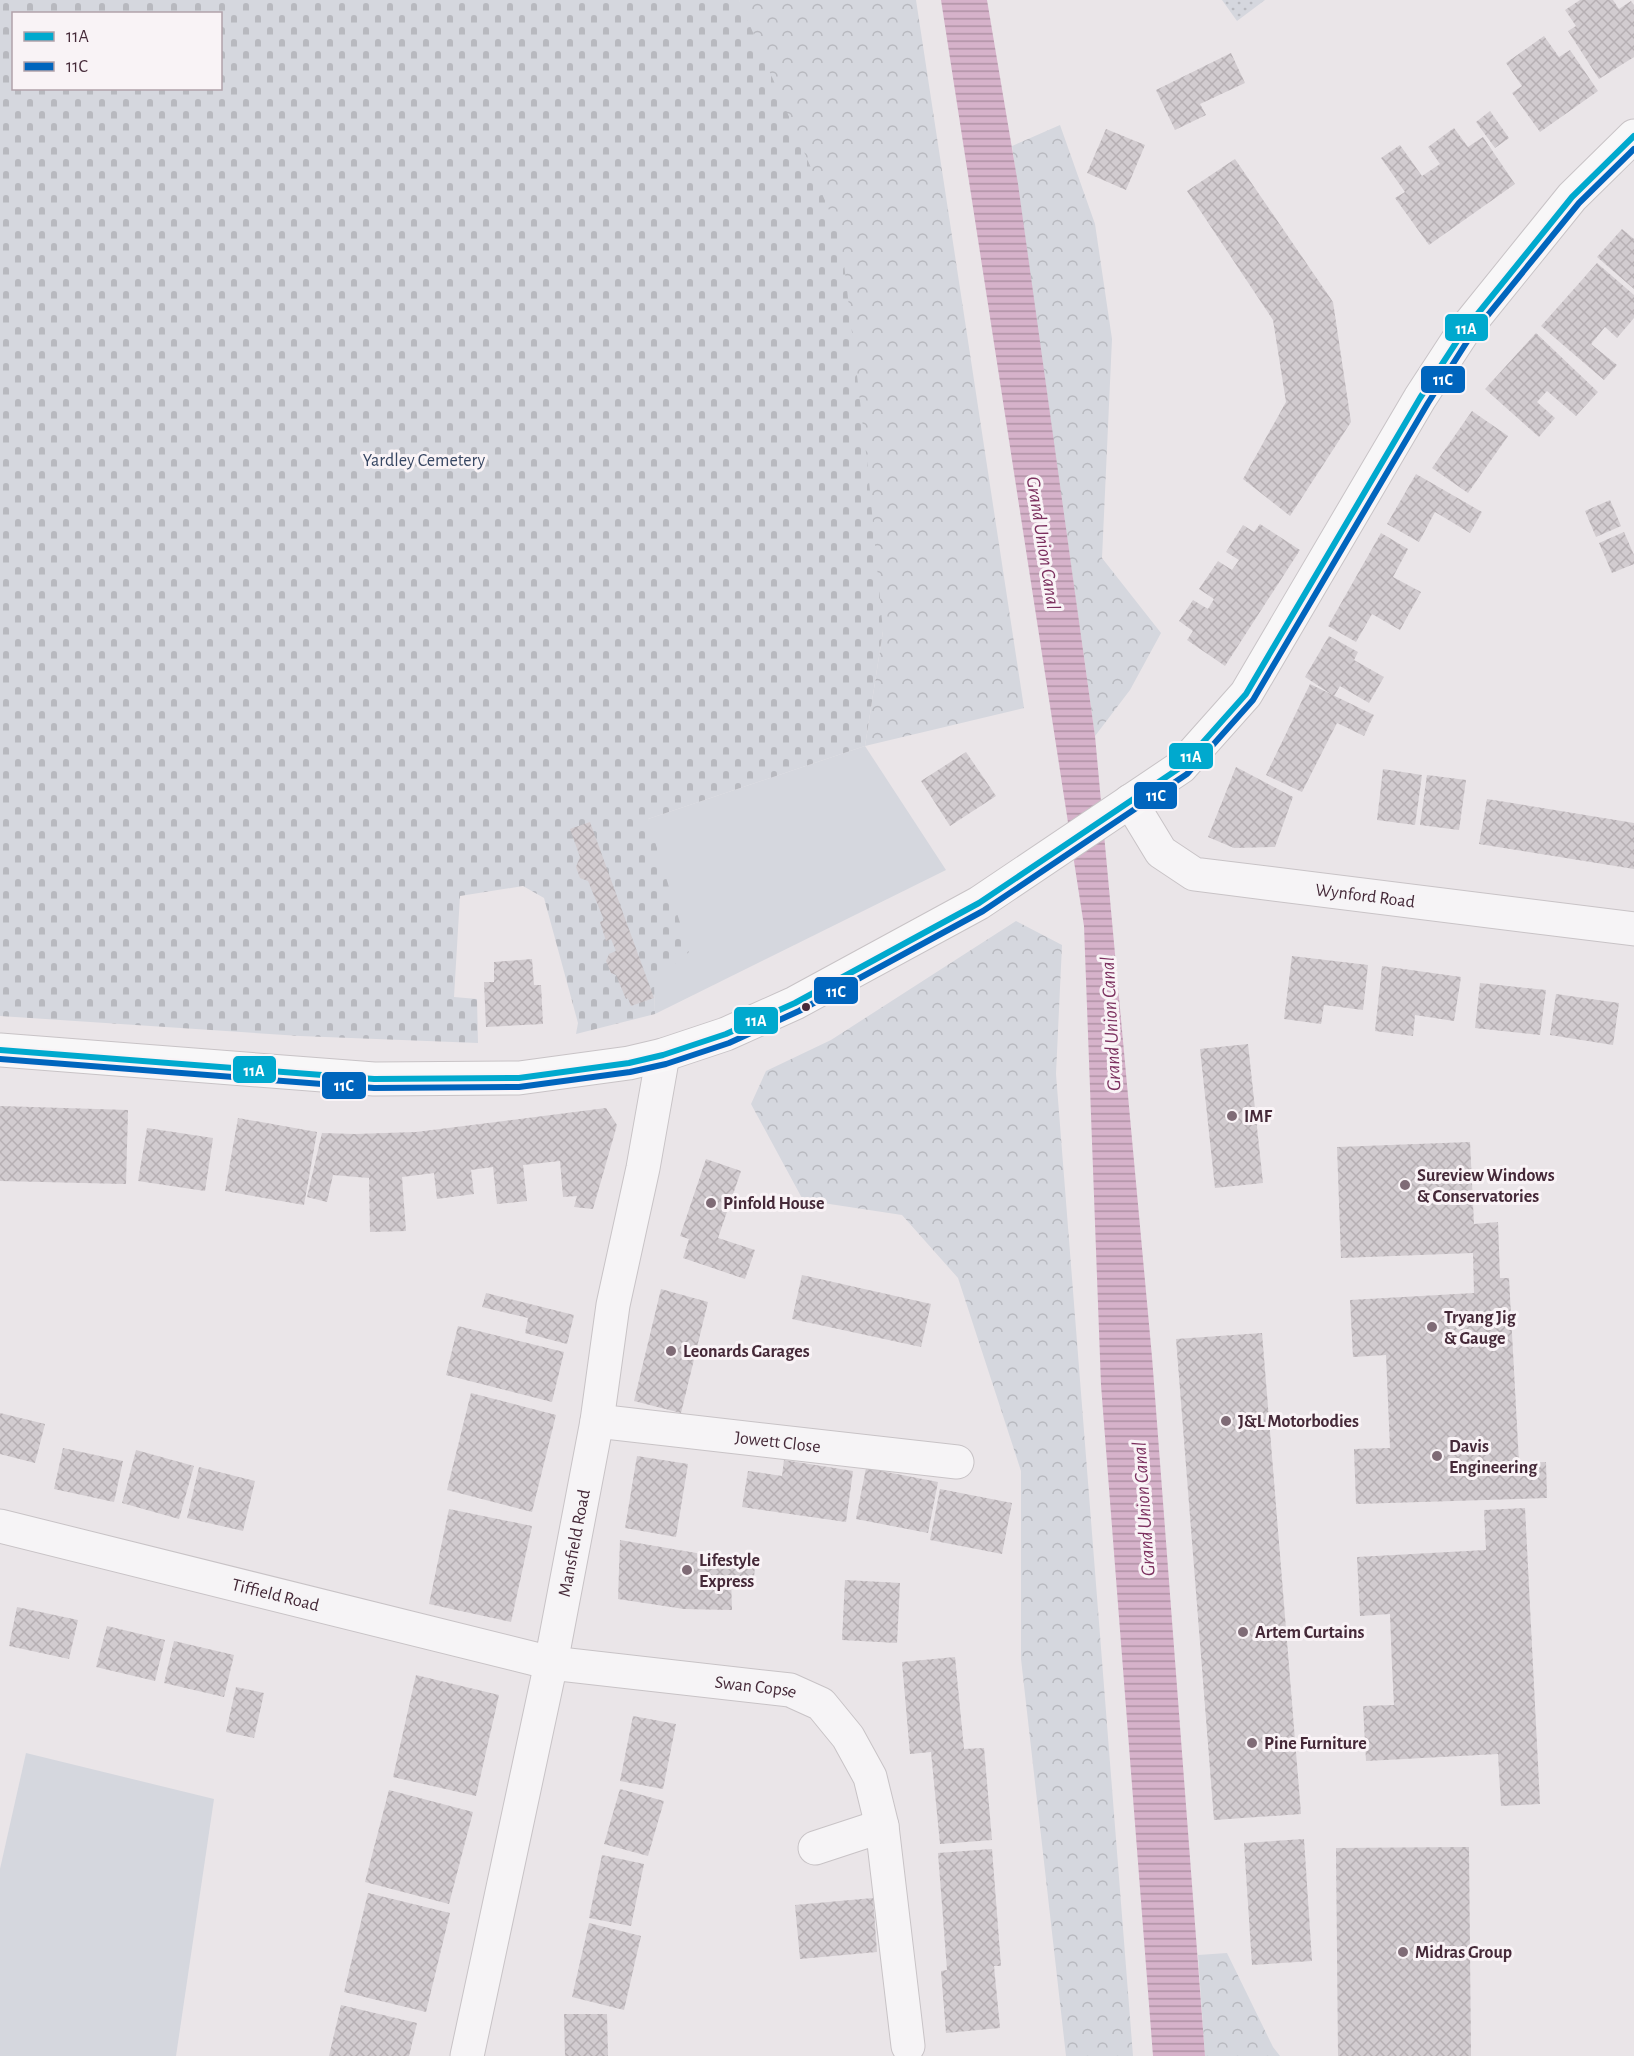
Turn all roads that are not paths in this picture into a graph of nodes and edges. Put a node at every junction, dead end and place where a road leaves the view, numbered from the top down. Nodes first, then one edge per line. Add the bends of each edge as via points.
1 (1634, 136) edge
2 (1125, 805) junction
3 (1634, 929) edge
4 (0, 1050) edge
5 (663, 1055) junction
6 (597, 1421) junction
7 (957, 1462) dead end
8 (0, 1526) edge
9 (551, 1663) junction
10 (882, 1826) junction
11 (815, 1848) dead end
12 (908, 2046) dead end
13 (471, 2047) edge

1 - 2 main road via 1572,197 1463,332 1246,694 1181,767
2 - 3 street, Wynford Road via 1161,852 1194,874
2 - 5 main road via 979,903 795,1003 726,1034
4 - 5 main road via 374,1079 519,1078
5 - 6 street, Mansfield Road via 613,1305
6 - 7 street, Jowett Close
6 - 9 street, Mansfield Road
8 - 9 street, Tiffield Road
9 - 10 street, Swan Copse via 790,1690 821,1704 848,1737 870,1777
9 - 13 street, Mansfield Road
10 - 11 street
10 - 12 street, Swan Copse

